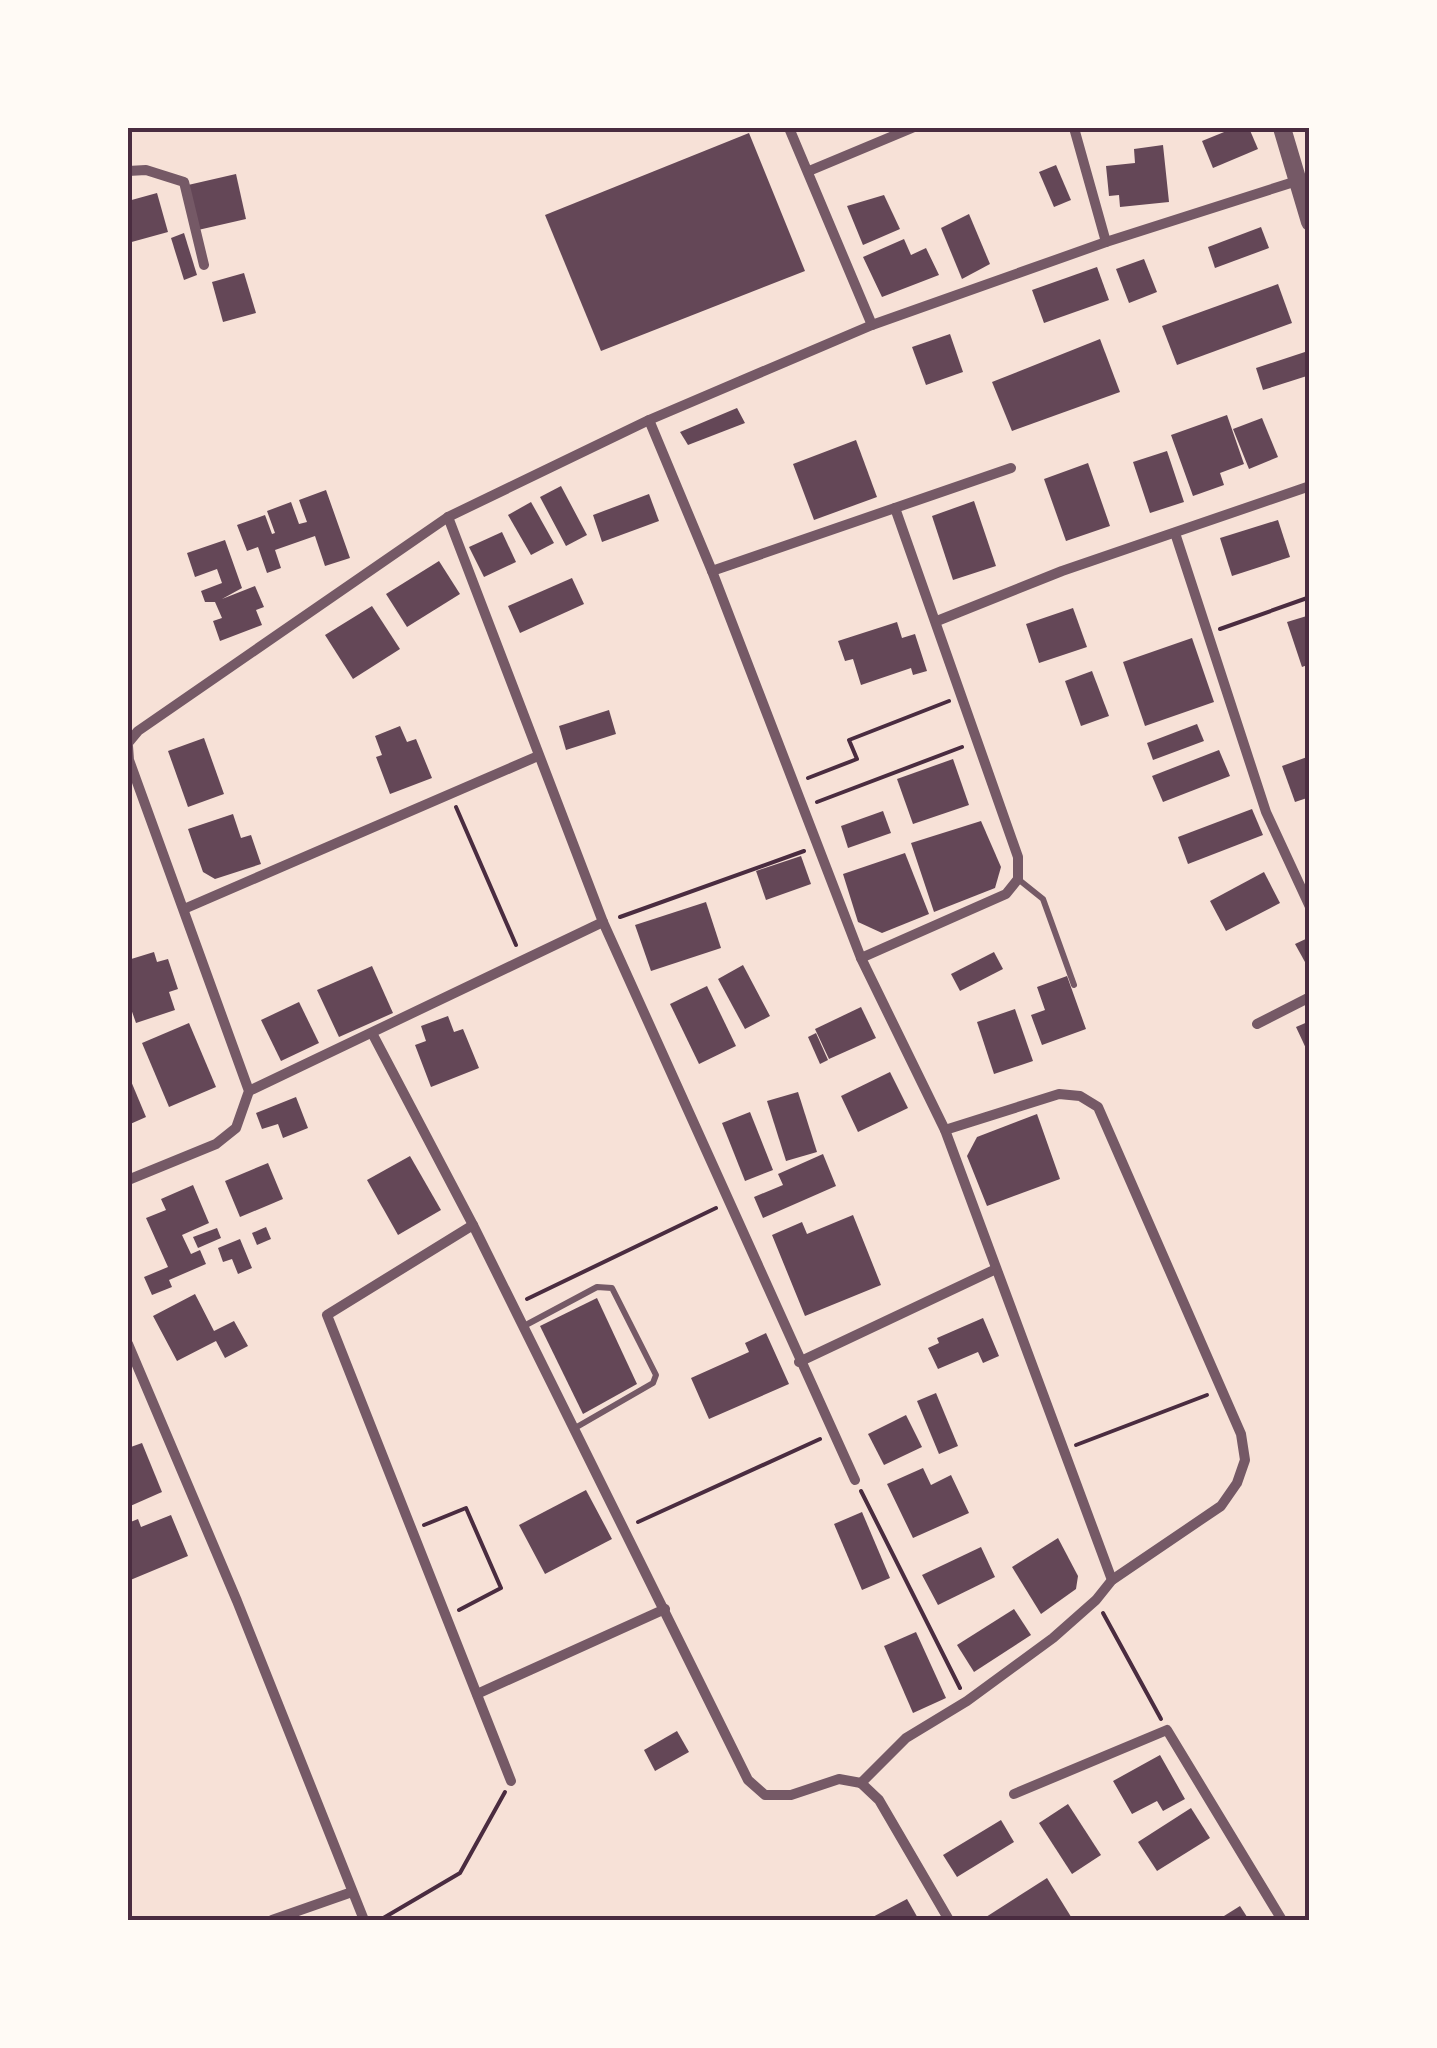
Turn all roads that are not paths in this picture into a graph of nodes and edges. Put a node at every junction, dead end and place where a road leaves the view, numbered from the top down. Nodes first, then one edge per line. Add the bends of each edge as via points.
1 (789, 128) edge
2 (912, 128) edge
3 (1074, 128) edge
4 (1282, 128) edge
5 (128, 170) edge
6 (809, 171) junction
7 (1297, 181) junction
8 (1310, 222) edge
9 (1106, 242) junction
10 (204, 264) dead end
11 (872, 325) junction
12 (649, 420) junction
13 (1011, 468) dead end
14 (1310, 486) edge
15 (895, 508) junction
16 (448, 516) junction
17 (1175, 533) junction
18 (712, 571) junction
19 (937, 621) junction
20 (128, 745) edge
21 (538, 756) junction
22 (1018, 878) junction
23 (1310, 907) edge
24 (184, 909) junction
25 (603, 922) junction
26 (860, 958) junction
27 (1074, 985) dead end
28 (1310, 997) edge
29 (1257, 1024) dead end
30 (372, 1033) junction
31 (249, 1092) junction
32 (945, 1130) junction
33 (128, 1180) edge
34 (474, 1225) junction
35 (996, 1268) junction
36 (524, 1326) junction
37 (128, 1344) edge
38 (799, 1362) junction
39 (575, 1428) junction
40 (855, 1480) road end
41 (1112, 1580) junction
42 (665, 1610) junction
43 (477, 1694) junction
44 (511, 1781) road end
45 (860, 1784) junction
46 (1014, 1794) dead end
47 (352, 1892) junction
48 (272, 1920) edge
49 (364, 1920) edge
50 (949, 1920) edge
51 (1282, 1920) edge

1 - 6 street
2 - 6 street
3 - 9 street
4 - 7 street
5 - 10 street via 184,182
6 - 11 street
7 - 8 street
7 - 9 street
9 - 11 street
11 - 12 street
12 - 16 street
12 - 18 street
13 - 15 street
14 - 17 street
15 - 18 street
15 - 19 street
16 - 20 street via 138,730
16 - 21 street
17 - 19 street
17 - 23 street via 1266,812
18 - 26 street
19 - 22 street via 1018,858
20 - 24 street
21 - 24 street
21 - 25 street
22 - 26 street via 1006,894
22 - 27 lane via 1043,899
24 - 31 street
25 - 30 street
25 - 38 street
26 - 32 street
28 - 29 street
30 - 31 street
30 - 34 street
31 - 33 street via 236,1128 216,1144
32 - 35 street
32 - 41 street via 1058,1094 1098,1106 1241,1434 1245,1460 1221,1506
34 - 36 street
34 - 43 street via 327,1315
35 - 38 street
35 - 41 street
36 - 39 street
36 - 39 lane via 596,1287 612,1288 656,1375 642,1391
37 - 47 street
38 - 40 street
39 - 42 street
41 - 45 street via 1054,1638 906,1738
42 - 43 street
42 - 45 street via 748,1780 765,1795 790,1795 839,1779
43 - 44 street
45 - 50 street via 878,1800
46 - 51 street via 1167,1730
47 - 48 street
47 - 49 street

